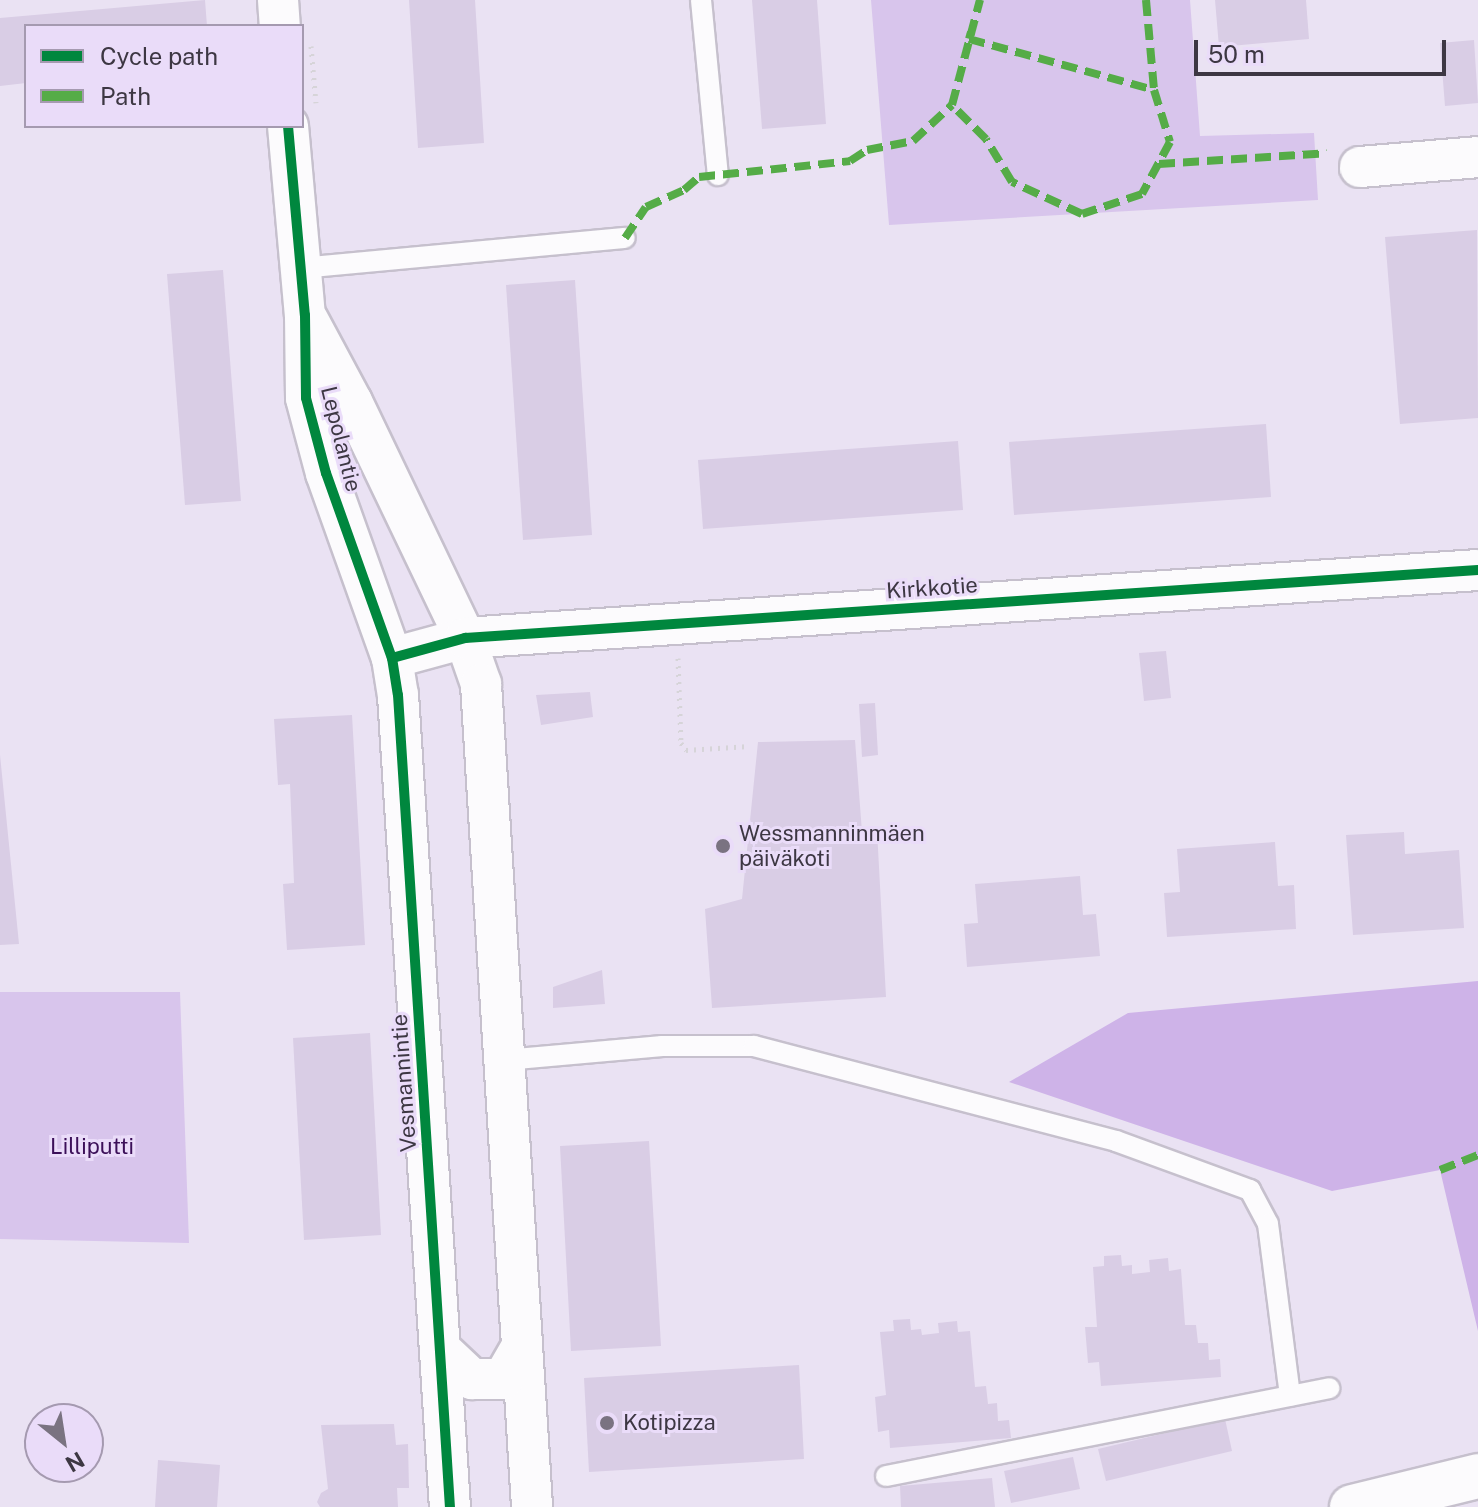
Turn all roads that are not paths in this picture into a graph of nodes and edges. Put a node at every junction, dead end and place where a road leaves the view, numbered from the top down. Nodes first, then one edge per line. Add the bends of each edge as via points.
1 (278, 0) edge
2 (701, 0) edge
3 (280, 24) edge
4 (288, 128) edge
5 (1478, 157) edge
6 (1360, 167) dead end
7 (718, 175) dead end
8 (625, 238) dead end
9 (300, 268) junction
10 (305, 315) junction
11 (1478, 570) edge
12 (465, 638) junction
13 (392, 658) junction
14 (505, 1060) junction
15 (522, 1346) junction
16 (443, 1352) junction
17 (1329, 1388) dead end
18 (1290, 1396) junction
19 (886, 1476) dead end
20 (1478, 1476) edge
21 (450, 1507) edge
22 (532, 1507) edge
23 (1352, 1507) edge

1 - 3 street
2 - 7 lane
4 - 9 street, Lepolantie
5 - 6 street
8 - 9 lane
9 - 10 street, Lepolantie
10 - 12 street, Lepolantie
10 - 13 street, Lepolantie via 306,398 326,473
11 - 12 street, Kirkkotie
12 - 13 street, Kirkkotie
12 - 14 street via 481,684
13 - 16 street, Vesmannintie
14 - 15 street
14 - 18 lane via 662,1046 754,1046 1116,1141 1250,1190 1268,1224
15 - 16 street via 503,1379 472,1379
15 - 22 street
16 - 21 street, Vesmannintie
17 - 18 lane
18 - 19 lane
20 - 23 main road

